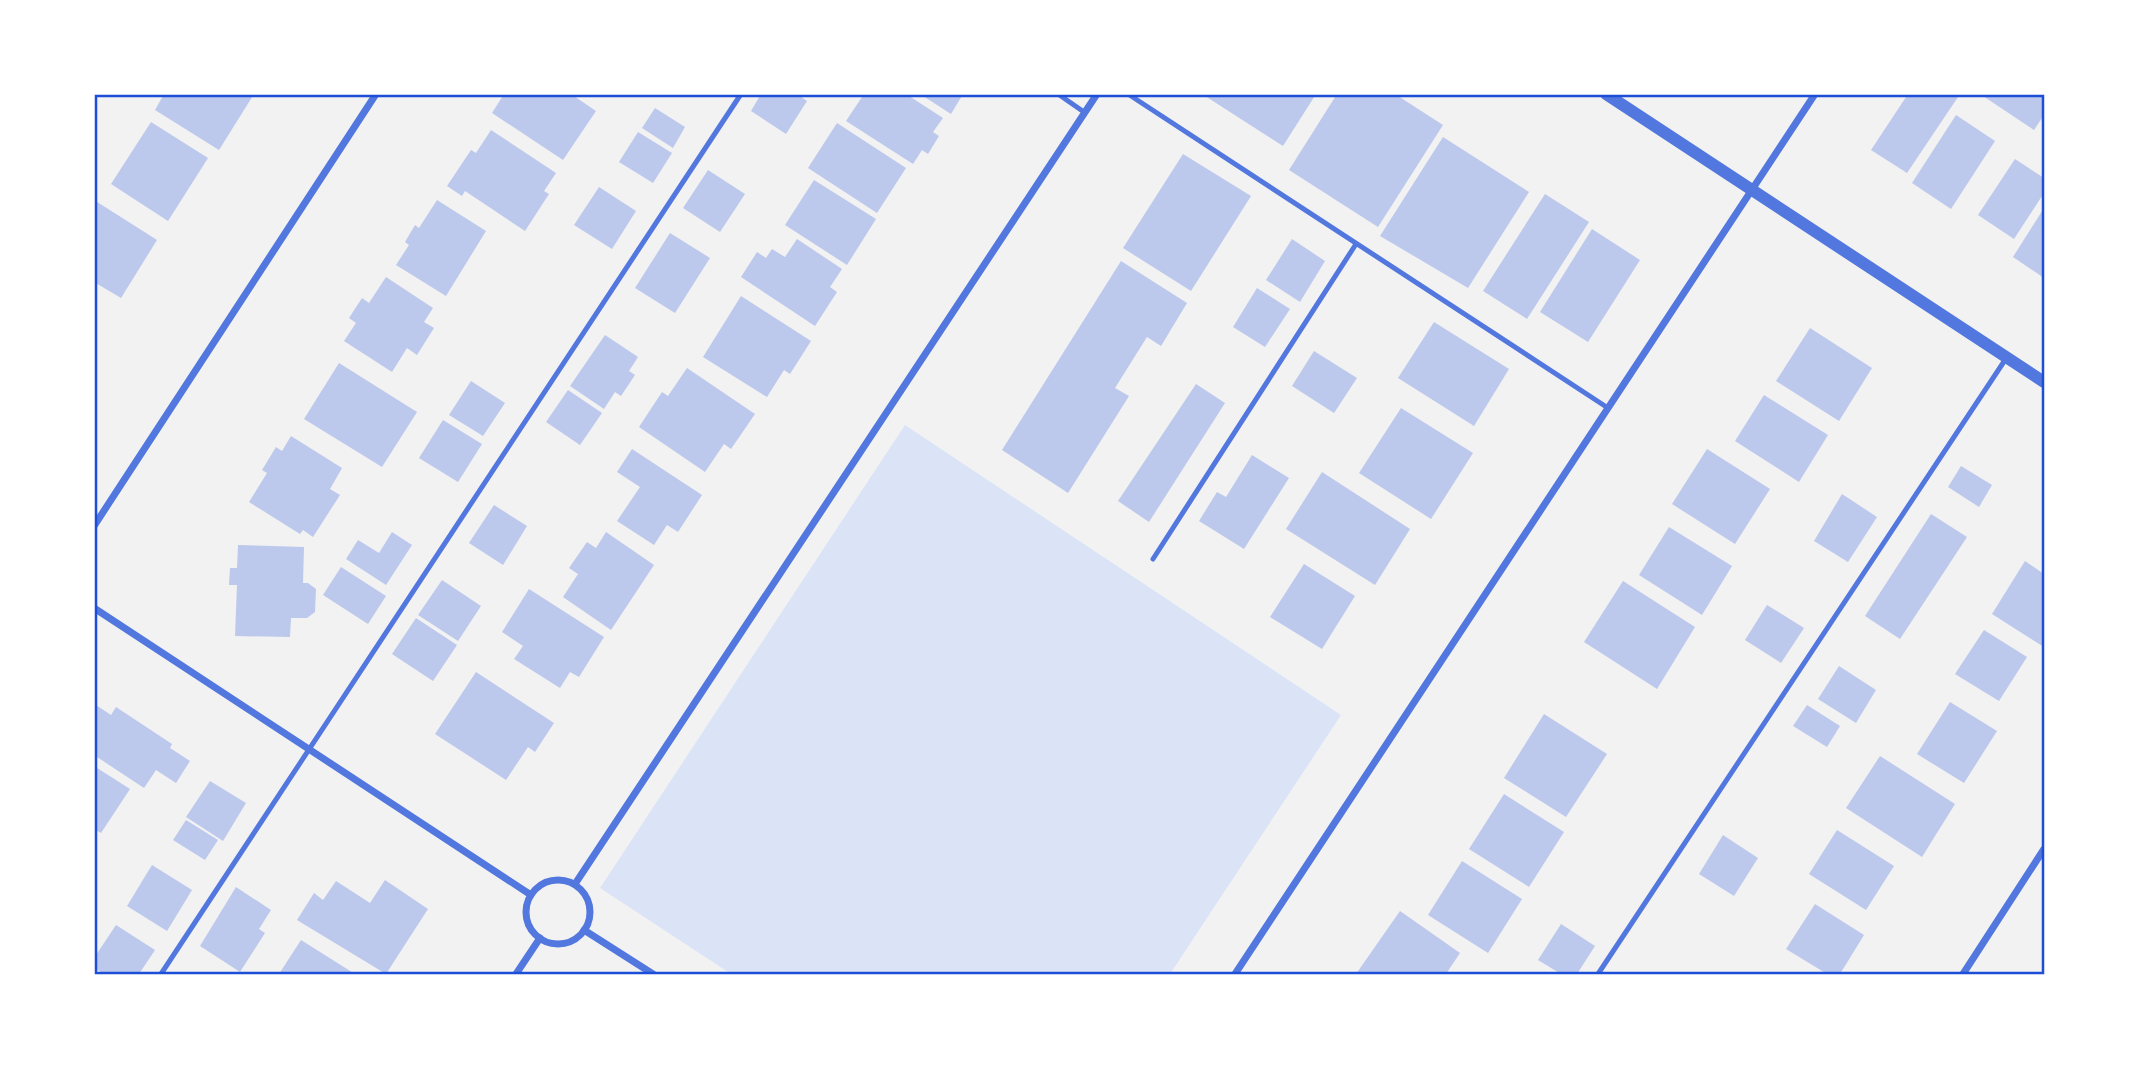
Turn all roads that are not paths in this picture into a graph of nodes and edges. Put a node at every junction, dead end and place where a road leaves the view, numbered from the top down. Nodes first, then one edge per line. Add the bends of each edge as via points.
1 (376, 94) edge
2 (741, 94) edge
3 (1058, 94) edge
4 (1097, 94) edge
5 (1128, 94) edge
6 (1606, 94) edge
7 (1815, 94) edge
8 (1084, 112) junction
9 (1753, 190) junction
10 (1356, 244) junction
11 (2007, 357) junction
12 (2045, 382) edge
13 (1608, 408) junction
14 (94, 526) edge
15 (1153, 559) dead end
16 (94, 608) edge
17 (310, 750) junction
18 (2045, 849) edge
19 (575, 884) junction
20 (531, 895) junction
21 (584, 930) junction
22 (540, 938) junction
23 (161, 975) edge
24 (516, 975) edge
25 (653, 975) edge
26 (1235, 975) edge
27 (1598, 975) edge
28 (1963, 975) edge

1 - 14 street
2 - 17 lane
3 - 8 lane
4 - 8 street
5 - 10 lane
6 - 9 street
7 - 9 street
8 - 19 street
9 - 11 street
9 - 13 street
10 - 13 lane
10 - 15 lane
11 - 12 street
11 - 27 lane
13 - 26 street
16 - 17 street
17 - 20 street
17 - 23 lane
18 - 28 street
19 - 20 street via 550,880
19 - 21 street via 589,905 590,918
20 - 22 street via 527,918
21 - 22 street via 564,943
21 - 25 street
22 - 24 street

